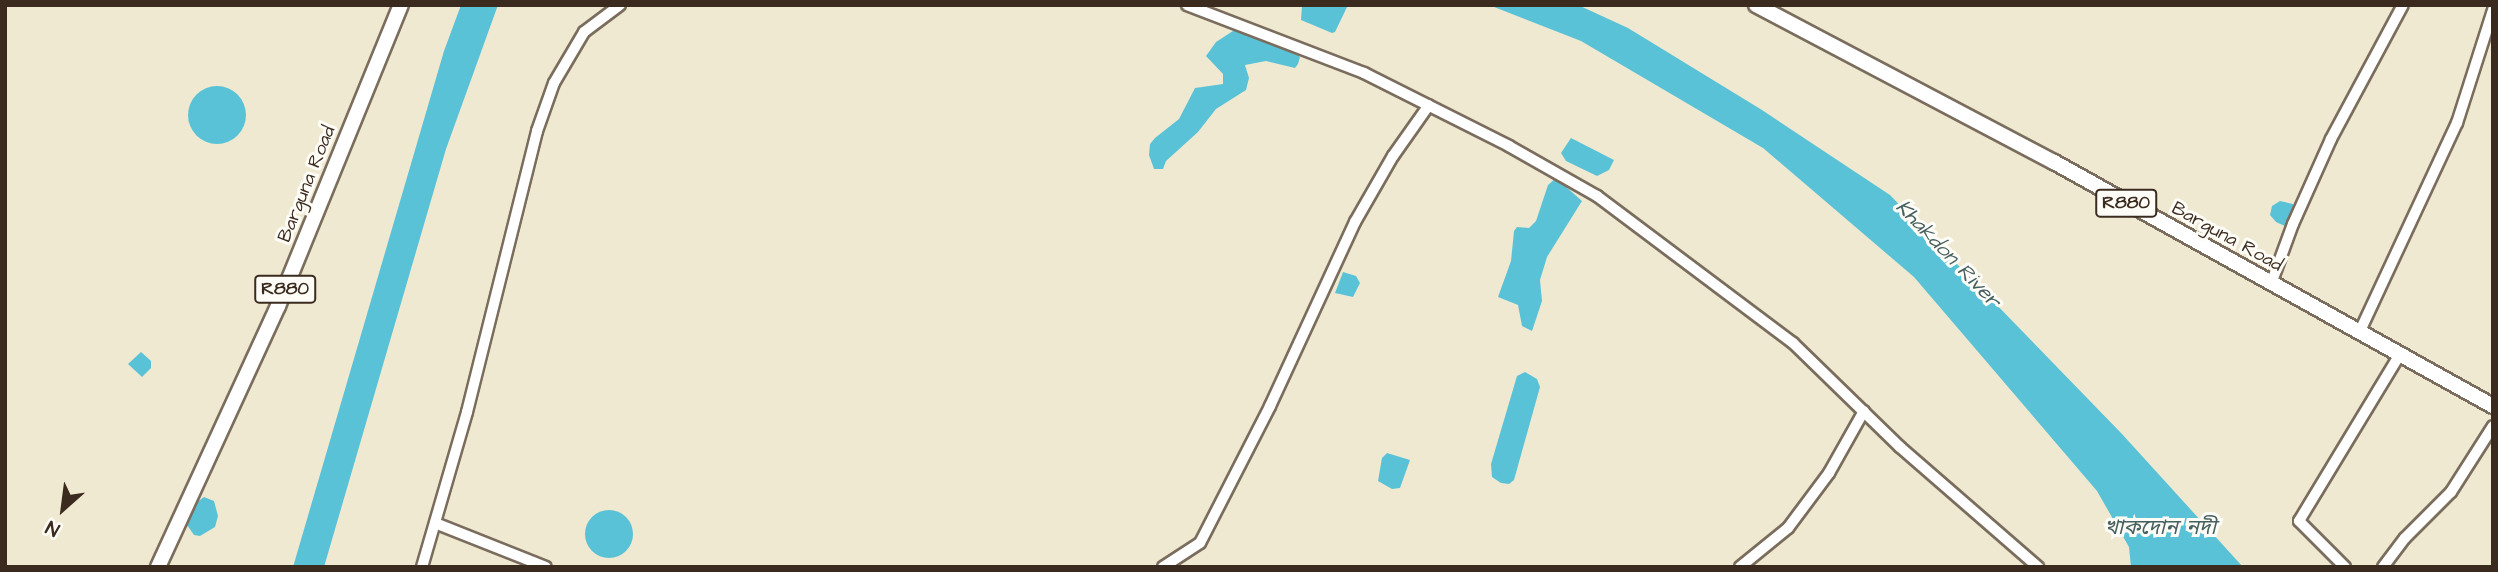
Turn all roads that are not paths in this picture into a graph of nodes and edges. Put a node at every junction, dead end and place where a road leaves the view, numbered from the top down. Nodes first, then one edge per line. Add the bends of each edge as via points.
1 (401, 5) edge
2 (620, 5) edge
3 (1187, 5) edge
4 (1756, 5) edge
5 (2403, 5) edge
6 (2493, 10) edge
7 (1429, 105) junction
8 (2271, 284) junction
9 (2359, 333) junction
10 (2399, 356) junction
11 (2493, 406) edge
12 (1864, 411) junction
13 (2493, 426) edge
14 (435, 523) junction
15 (158, 567) edge
16 (422, 567) edge
17 (546, 567) edge
18 (1163, 567) edge
19 (1740, 567) edge
20 (2038, 567) edge
21 (2345, 567) edge
22 (2383, 567) edge

1 - 15 main road, Barguna Road / R880 via 278,306
2 - 14 street via 584,32 550,95 537,131
3 - 7 street via 1364,73
4 - 8 main road, Barguna Road / R880 via 2054,162
5 - 8 street via 2331,139
6 - 9 street via 2457,123
7 - 12 street via 1597,196 1793,343
7 - 18 street via 1355,222 1200,543
8 - 9 main road, Barguna Road / R880
9 - 10 main road, Barguna Road / R880
10 - 11 main road, Barguna Road / R880
10 - 21 street via 2299,521
12 - 19 street via 1829,473 1788,528
12 - 20 street
13 - 22 street via 2451,492
14 - 16 street
14 - 17 street

